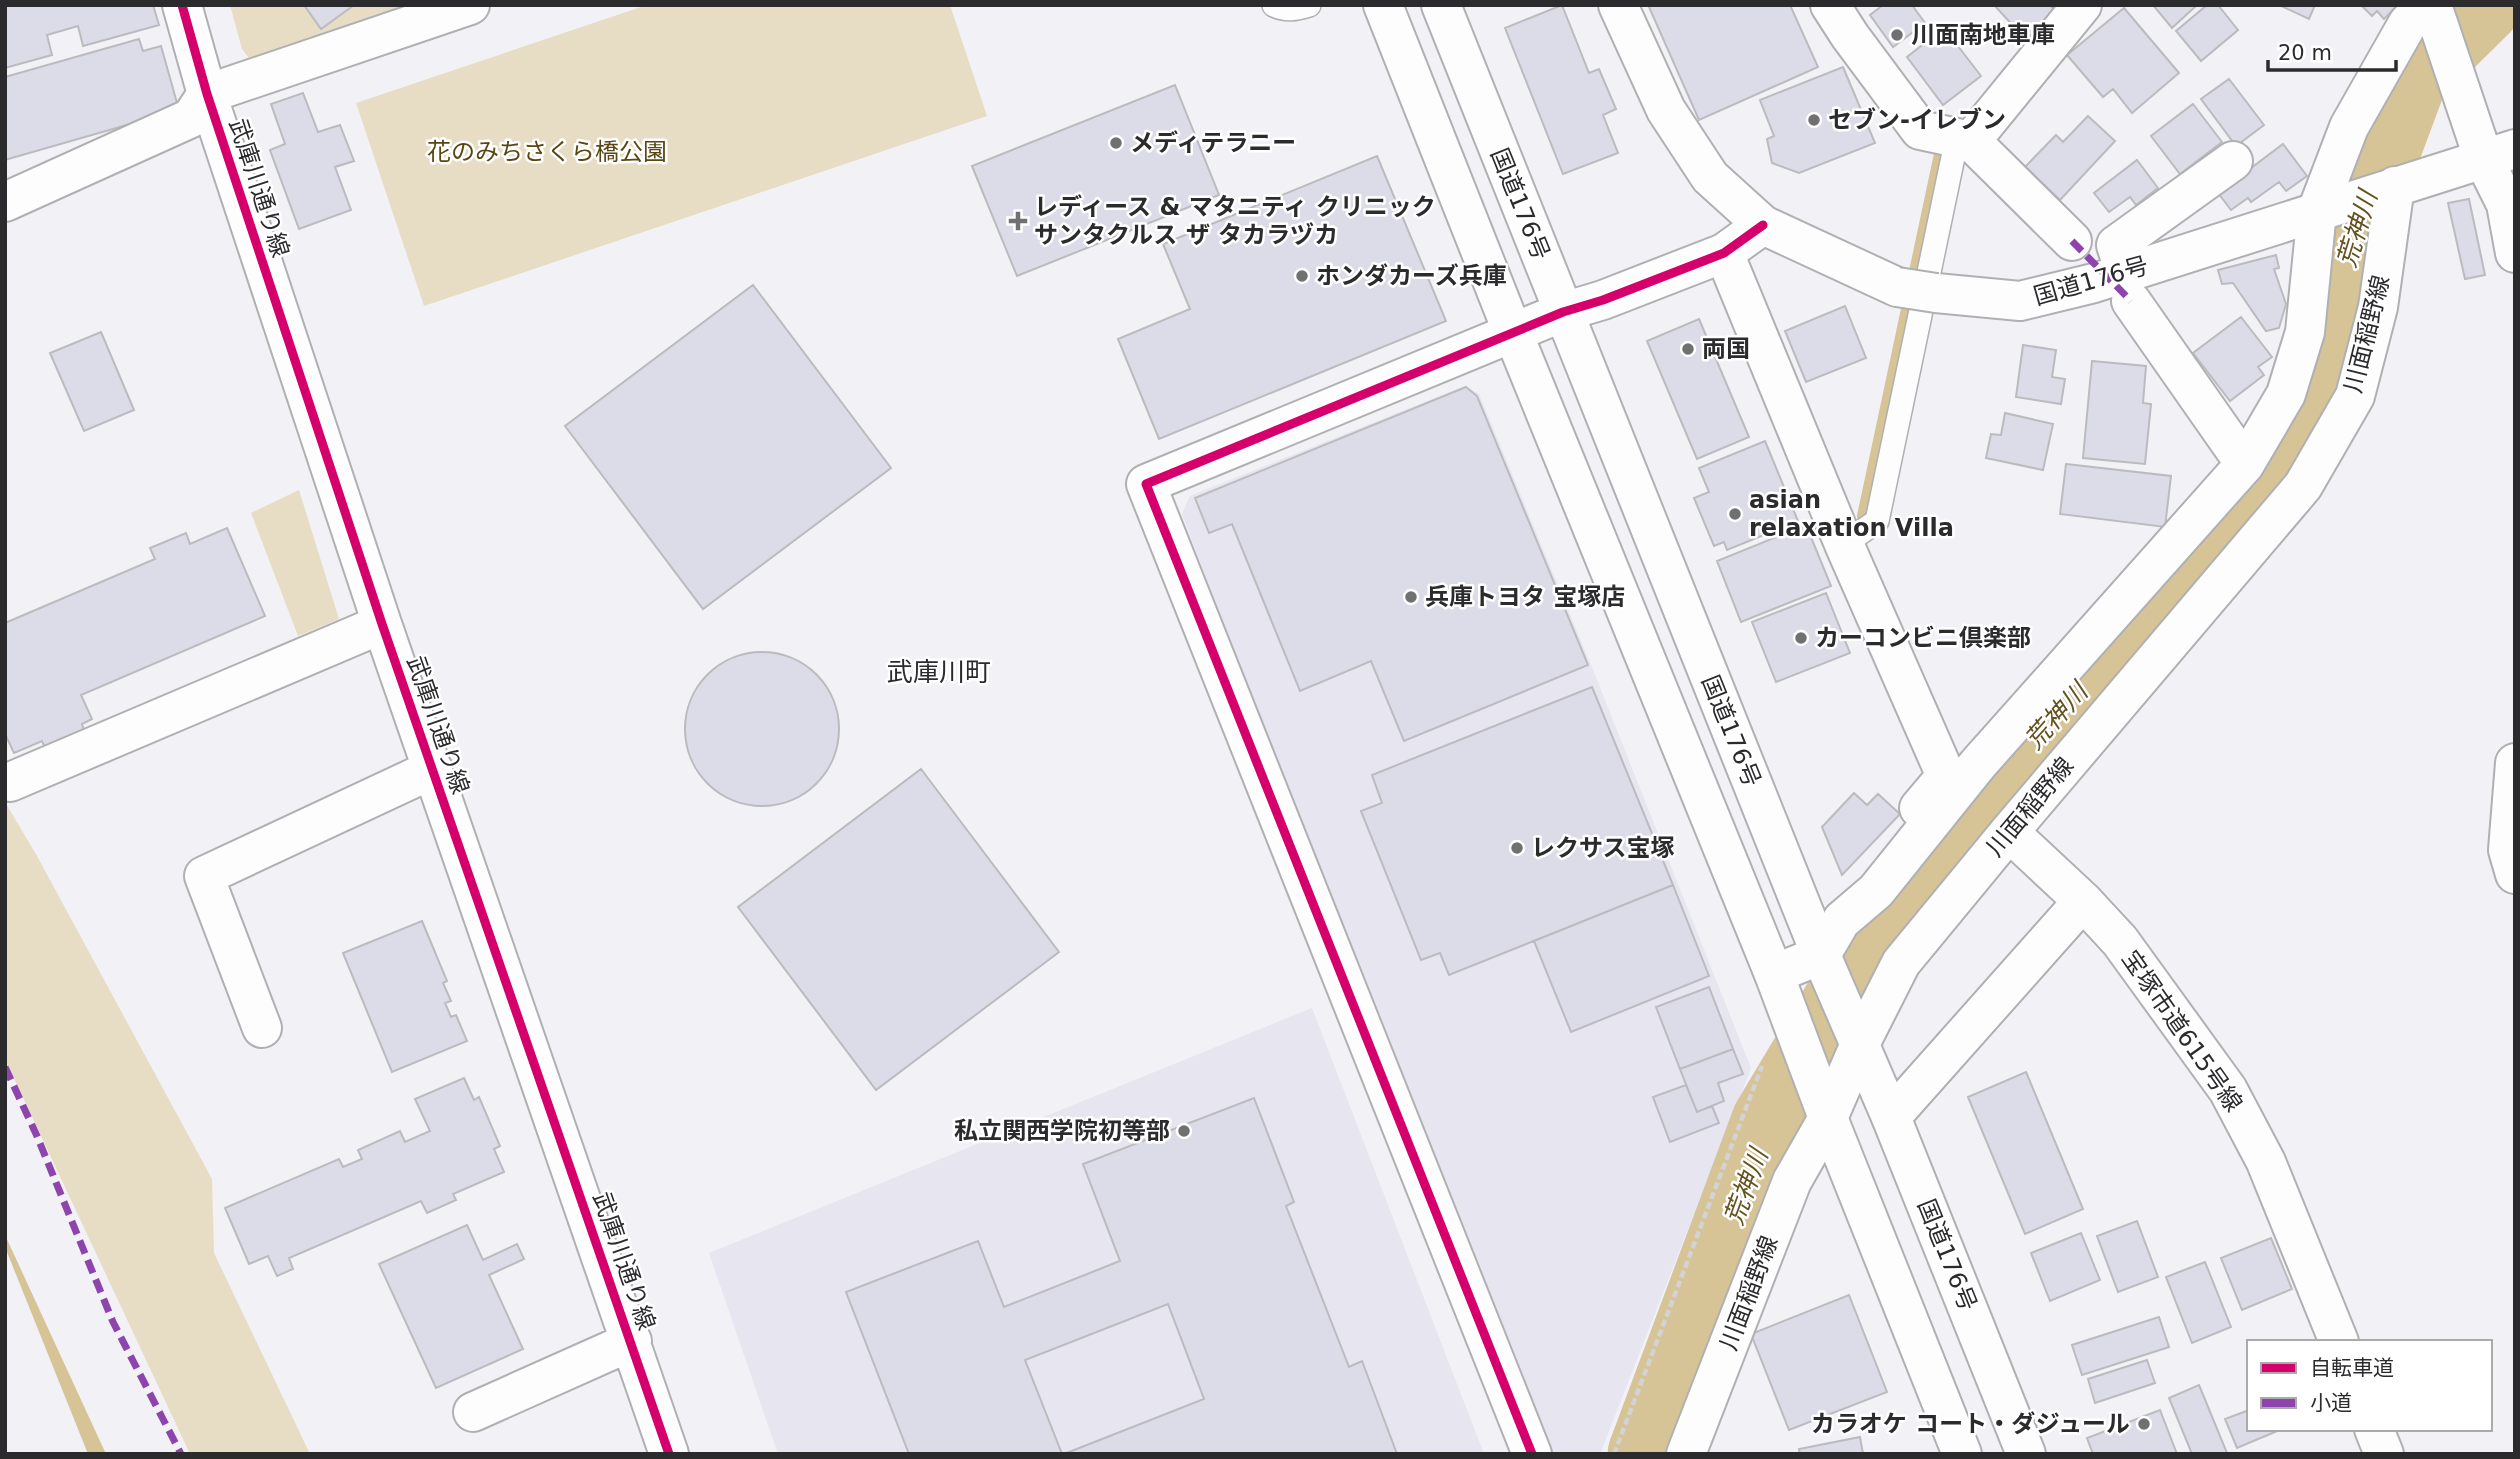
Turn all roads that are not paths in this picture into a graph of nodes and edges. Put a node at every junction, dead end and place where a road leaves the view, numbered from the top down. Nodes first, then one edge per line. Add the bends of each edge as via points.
1 (183, 5) edge
2 (470, 5) edge
3 (1274, 5) edge
4 (1309, 5) edge
5 (1383, 5) edge
6 (1441, 5) edge
7 (1618, 5) edge
8 (1830, 5) edge
9 (2082, 5) edge
10 (2431, 10) edge
11 (207, 94) junction
12 (1964, 139) junction
13 (2499, 154) edge
14 (2233, 161) dead end
15 (2389, 188) junction
16 (5, 202) edge
17 (2328, 207) junction
18 (1763, 225) junction
19 (2072, 241) dead end
20 (1724, 253) junction
21 (2515, 253) edge
22 (2128, 287) junction
23 (1563, 312) junction
24 (1513, 333) junction
25 (2245, 464) junction
26 (1844, 544) junction
27 (382, 624) junction
28 (2515, 763) edge
29 (433, 769) junction
30 (10, 782) dead end
31 (2008, 832) junction
32 (2515, 874) edge
33 (2083, 901) junction
34 (1842, 919) junction
35 (1826, 966) junction
36 (1774, 974) junction
37 (262, 1028) dead end
38 (1857, 1041) junction
39 (1824, 1106) junction
40 (1891, 1117) junction
41 (2338, 1340) edge
42 (632, 1341) junction
43 (473, 1412) dead end
44 (2375, 1431) edge
45 (670, 1454) edge
46 (1532, 1454) edge
47 (1686, 1454) edge
48 (1962, 1454) edge
49 (2026, 1454) edge
50 (2384, 1454) edge

1 - 11 main road, 武庫川通り線
2 - 11 main road
3 - 4 lane via 1296,9
5 - 24 main road
6 - 23 main road, 国道176号
7 - 18 main road, 国道176号 via 1666,110 1710,177
8 - 12 main road via 1920,130
9 - 12 main road
10 - 13 main road via 2474,128
10 - 17 main road via 2408,23 2349,127
11 - 16 main road via 191,118
11 - 27 main road, 武庫川通り線
12 - 19 main road
12 - 26 lane via 1877,521
13 - 15 main road, 国道176号
13 - 21 main road
14 - 22 main road via 2116,245
15 - 17 main road, 国道176号
15 - 31 main road, 川面稲野線 via 2378,307 2355,396 2303,486
17 - 22 main road, 国道176号
17 - 25 main road via 2305,332 2286,394
18 - 20 main road
18 - 22 main road, 国道176号, bridge via 1897,287 2020,300 2094,283
20 - 23 main road
20 - 26 main road
22 - 25 main road
23 - 24 main road
23 - 35 main road, 国道176号
24 - 36 main road
24 - 46 main road via 1146,484
25 - 34 main road via 1978,764 1876,891
26 - 34 main road via 1945,776 1861,877
27 - 29 main road, 武庫川通り線
27 - 30 main road
28 - 32 main road via 2508,850
29 - 37 main road via 204,876
29 - 42 main road, 武庫川通り線
31 - 33 main road, 宝塚市道615号線
31 - 38 main road, 川面稲野線 via 1901,963
33 - 40 main road
33 - 41 main road, 宝塚市道615号線 via 2120,941 2228,1090 2266,1162
34 - 35 main road
35 - 36 main road
35 - 38 main road, 国道176号
36 - 39 main road
38 - 39 main road, 川面稲野線
38 - 40 main road, 国道176号
39 - 47 main road, 川面稲野線
39 - 48 main road
40 - 49 main road, 国道176号
42 - 43 main road
42 - 45 main road, 武庫川通り線
44 - 50 main road

